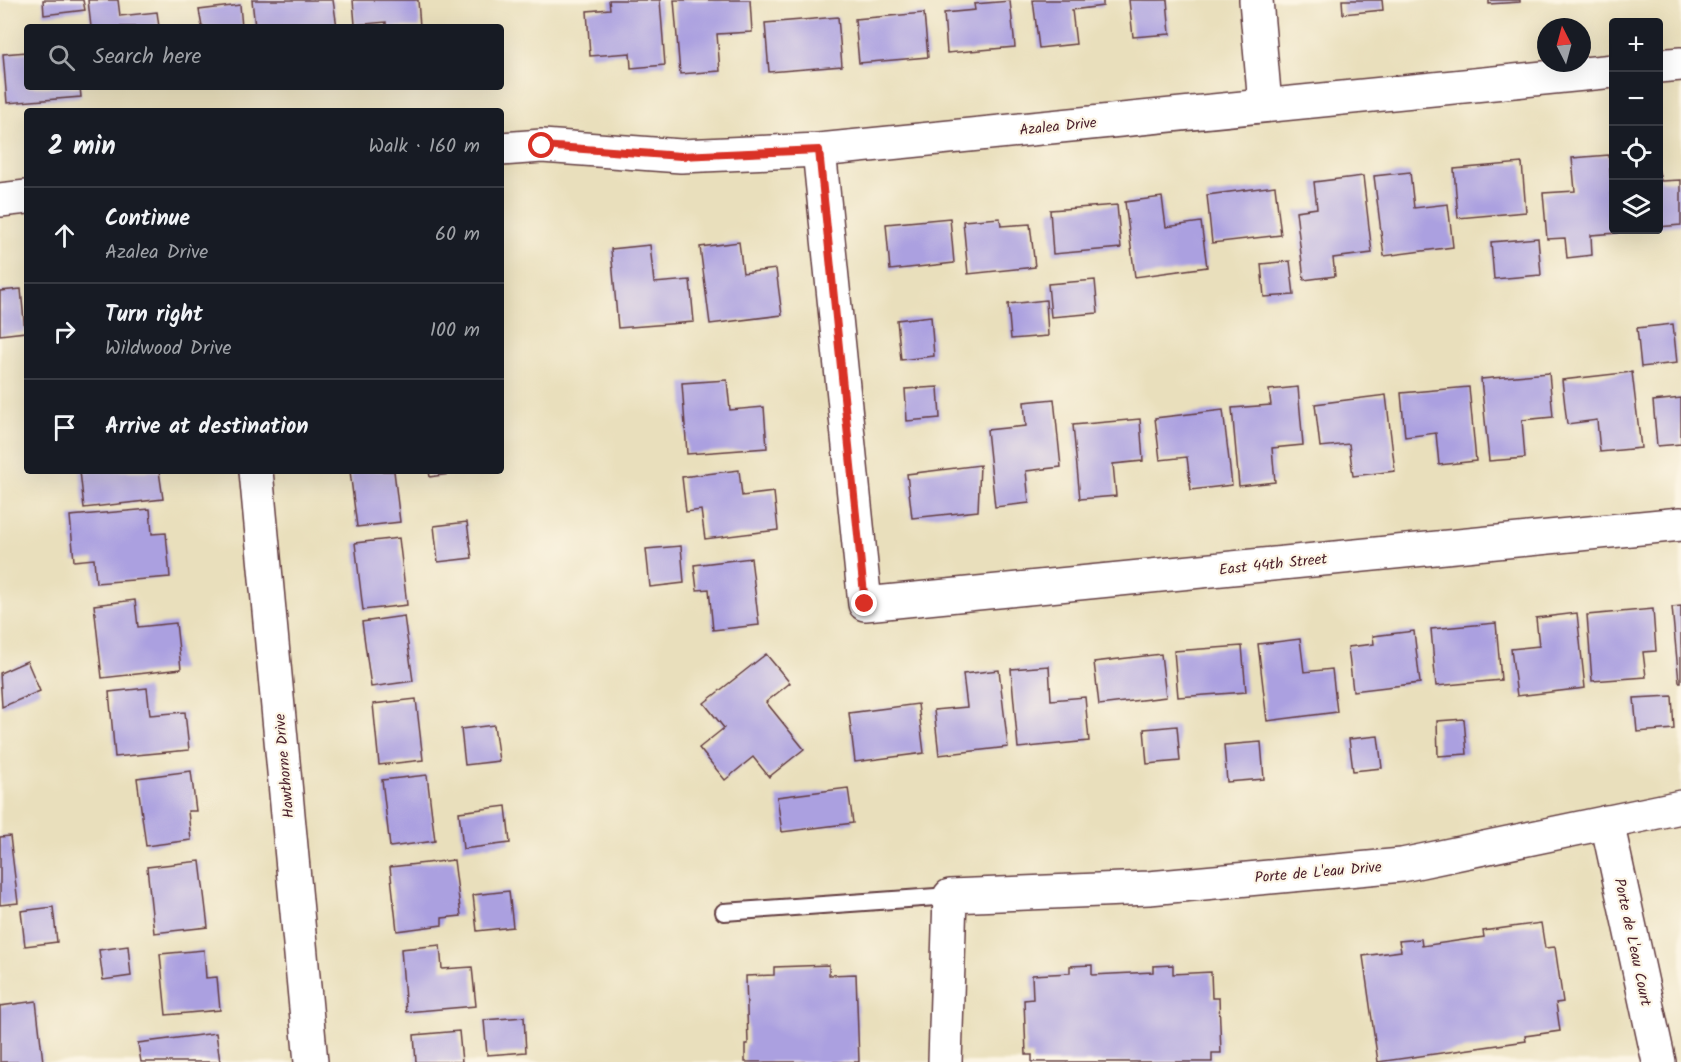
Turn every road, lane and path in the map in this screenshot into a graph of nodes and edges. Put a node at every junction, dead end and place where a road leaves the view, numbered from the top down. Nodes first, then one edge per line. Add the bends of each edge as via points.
1 (1256, 0) edge
2 (1681, 64) edge
3 (1663, 66) edge
4 (1609, 71) edge
5 (1265, 105) junction
6 (504, 149) edge
7 (819, 150) junction
8 (24, 197) edge
9 (0, 200) edge
10 (256, 474) edge
11 (1681, 524) edge
12 (1681, 807) edge
13 (1606, 822) junction
14 (950, 896) junction
15 (724, 912) dead end
16 (311, 1062) edge
17 (945, 1062) edge
18 (1659, 1062) edge

1 - 5 street
2 - 3 street
4 - 5 street, Azalea Drive
5 - 7 street, Azalea Drive
6 - 7 street, Azalea Drive via 542,146 681,156
7 - 11 street, East 44th Street via 865,604
8 - 9 street
10 - 16 street, Hawthorne Drive
12 - 13 street, Porte de L'eau Drive
13 - 14 street, Porte de L'eau Drive via 1402,864 1149,888
13 - 18 street, Porte de L'eau Court
14 - 15 lane
14 - 17 street

